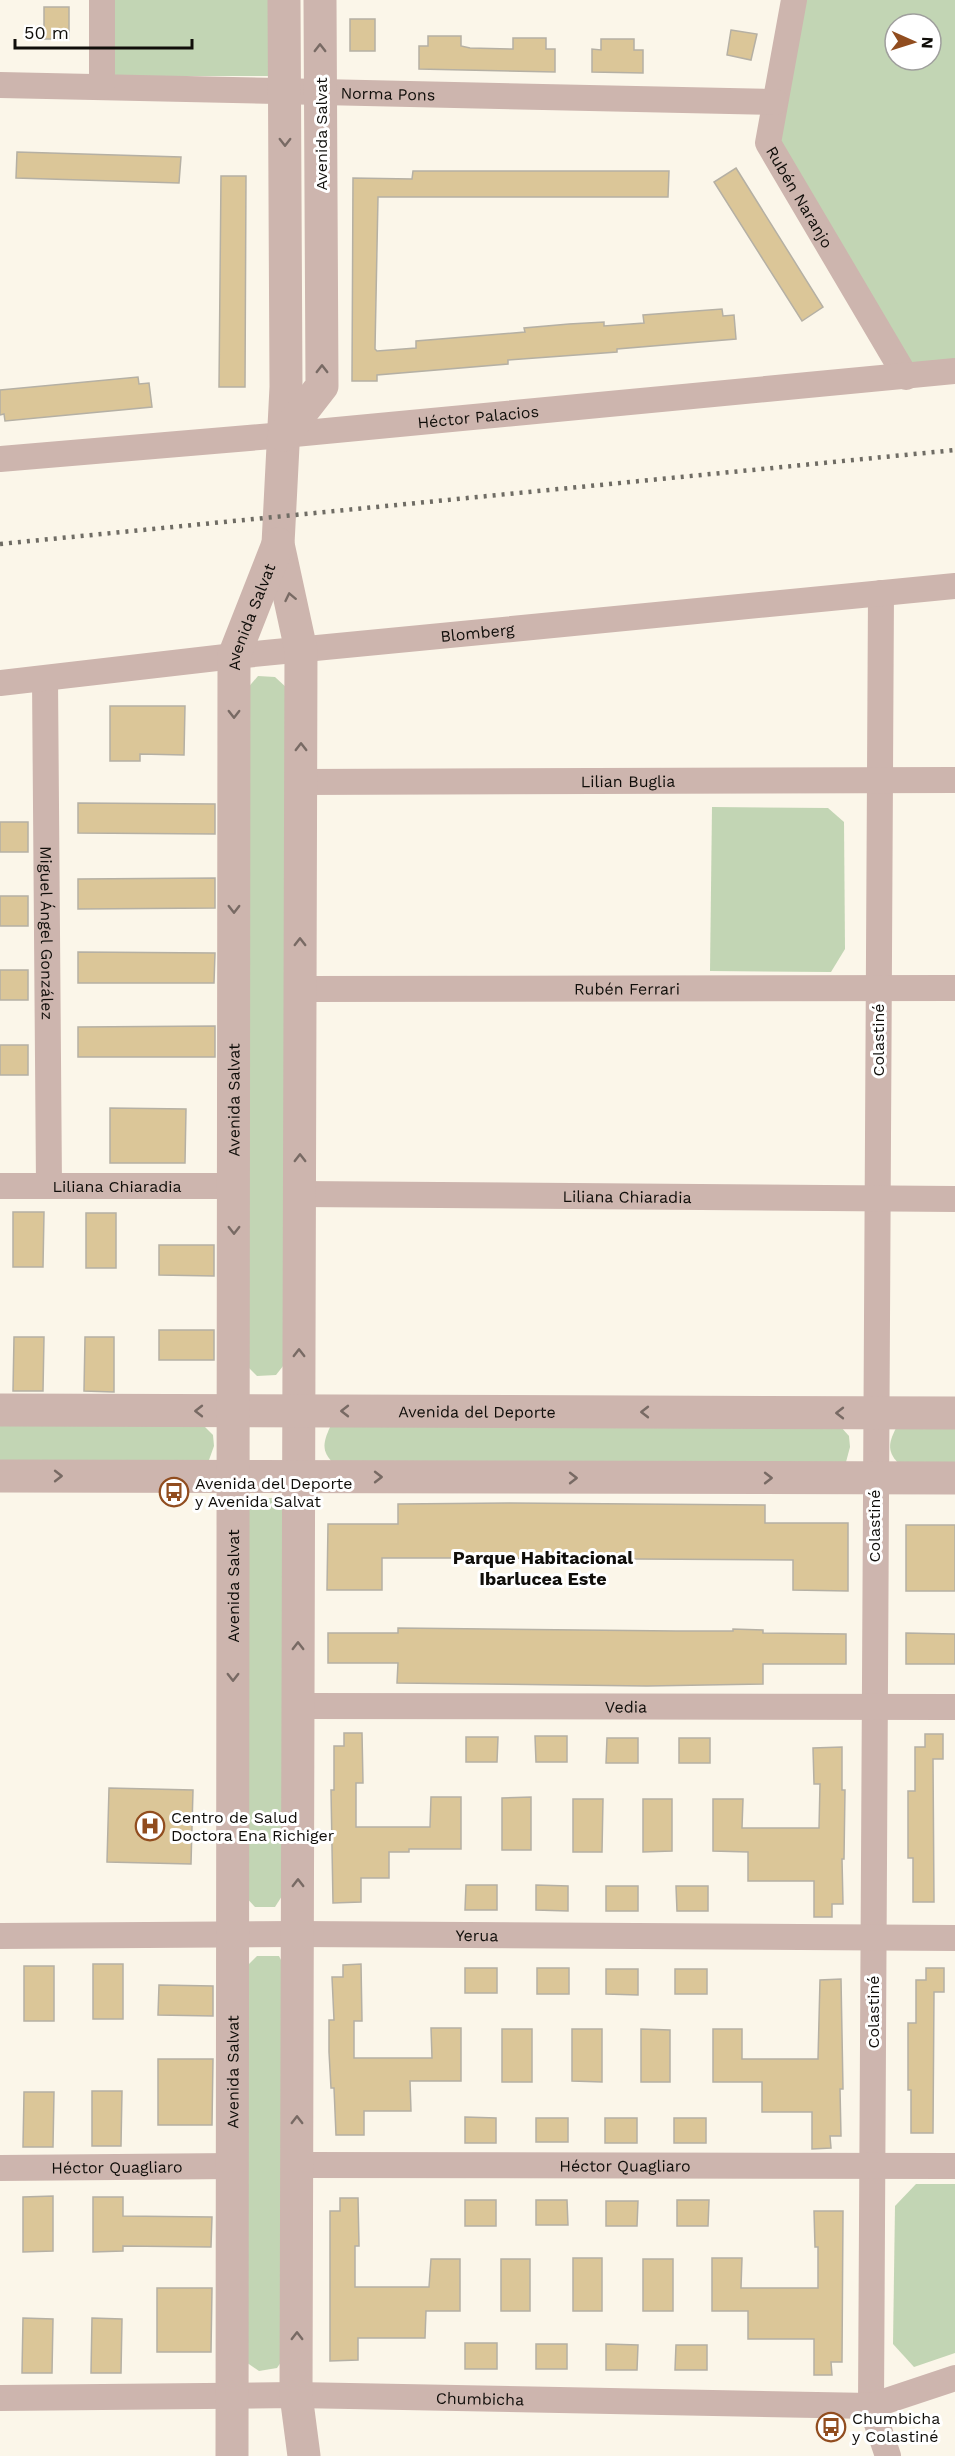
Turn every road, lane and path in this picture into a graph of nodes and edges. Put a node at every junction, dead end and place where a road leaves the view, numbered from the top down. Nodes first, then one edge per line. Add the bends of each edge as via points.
1 (102, 0) edge
2 (284, 0) edge
3 (320, 0) edge
4 (794, 0) edge
5 (0, 85) edge
6 (102, 87) junction
7 (285, 90) junction
8 (320, 91) junction
9 (775, 102) junction
10 (955, 371) edge
11 (906, 377) junction
12 (284, 435) junction
13 (0, 459) edge
14 (278, 544) junction
15 (955, 586) edge
16 (881, 593) junction
17 (301, 650) junction
18 (234, 656) junction
19 (45, 679) junction
20 (0, 683) edge
21 (879, 780) junction
22 (955, 780) edge
23 (301, 782) junction
24 (300, 988) junction
25 (878, 988) junction
26 (955, 988) edge
27 (0, 1186) edge
28 (49, 1186) junction
29 (234, 1186) junction
30 (299, 1194) junction
31 (877, 1198) junction
32 (955, 1198) edge
33 (0, 1410) edge
34 (234, 1411) junction
35 (299, 1411) junction
36 (875, 1413) junction
37 (955, 1413) edge
38 (0, 1476) edge
39 (234, 1476) junction
40 (299, 1477) junction
41 (875, 1478) junction
42 (955, 1479) edge
43 (298, 1706) junction
44 (874, 1707) junction
45 (955, 1707) edge
46 (297, 1934) junction
47 (233, 1935) junction
48 (0, 1936) edge
49 (873, 1938) junction
50 (955, 1938) edge
51 (297, 2165) junction
52 (233, 2166) junction
53 (872, 2166) junction
54 (955, 2166) edge
55 (0, 2168) edge
56 (955, 2378) edge
57 (296, 2395) junction
58 (233, 2396) junction
59 (0, 2398) edge
60 (871, 2406) junction
61 (232, 2456) edge
62 (304, 2456) edge
63 (888, 2456) edge

1 - 6 street
2 - 7 street, Avenida Salvat
8 -> 3 street, Avenida Salvat
4 - 9 street, Rubén Naranjo
5 - 6 street, Norma Pons
6 - 7 street, Norma Pons
7 - 8 street, Norma Pons
7 -> 12 street, Avenida Salvat
8 - 9 street, Norma Pons
12 -> 8 street, Avenida Salvat via 322,386
9 - 11 street, Rubén Naranjo via 768,143
10 - 11 street, Héctor Palacios
11 - 12 street, Héctor Palacios
12 - 13 street, Héctor Palacios
12 - 14 street, Avenida Salvat
17 -> 14 street, Avenida Salvat
14 - 18 street, Avenida Salvat
15 - 16 street, Blomberg
16 - 17 street, Blomberg
16 - 21 street, Colastiné
17 - 18 street, Blomberg
23 -> 17 street, Avenida Salvat
18 - 19 street, Blomberg
18 -> 29 street, Avenida Salvat
19 - 20 street, Blomberg
19 - 28 street, Miguel Ángel González
21 - 22 street, Lilian Buglia
21 - 23 street, Lilian Buglia
21 - 25 street, Colastiné
24 -> 23 street, Avenida Salvat
24 - 25 street, Rubén Ferrari
30 -> 24 street, Avenida Salvat
25 - 26 street, Rubén Ferrari
25 - 31 street, Colastiné
27 - 28 street, Liliana Chiaradia
28 - 29 street, Liliana Chiaradia
29 -> 34 street, Avenida Salvat
30 - 31 street, Liliana Chiaradia
35 -> 30 street, Avenida Salvat
31 - 32 street, Liliana Chiaradia
31 - 36 street, Colastiné
34 -> 33 street, Avenida del Deporte
34 - 35 street, Avenida del Deporte
34 - 39 street, Avenida Salvat
36 -> 35 street, Avenida del Deporte
35 - 40 street, Avenida Salvat
36 - 37 street, Avenida del Deporte
36 - 41 street, Colastiné
38 -> 39 street
39 - 40 street
39 -> 47 street, Avenida Salvat
40 -> 41 street
43 -> 40 street, Avenida Salvat
41 - 42 street
41 - 44 street, Colastiné
43 - 44 street, Vedia
46 -> 43 street, Avenida Salvat
44 - 45 street, Vedia
44 - 49 street, Colastiné
46 - 47 street, Yerua
46 - 49 street, Yerua
51 -> 46 street, Avenida Salvat
47 - 48 street, Yerua
47 - 52 street, Avenida Salvat
49 - 50 street, Yerua
49 - 53 street, Colastiné
51 - 53 street, Héctor Quagliaro
57 -> 51 street, Avenida Salvat
52 - 55 street, Héctor Quagliaro
52 - 58 street, Avenida Salvat
53 - 54 street, Héctor Quagliaro
53 - 60 street, Colastiné
56 - 60 street, Chumbicha
57 - 58 street, Chumbicha
57 - 60 street, Chumbicha
57 - 62 street, Avenida Salvat
58 - 59 street, Chumbicha
58 - 61 street, Avenida Salvat
60 - 63 street, Colastiné

